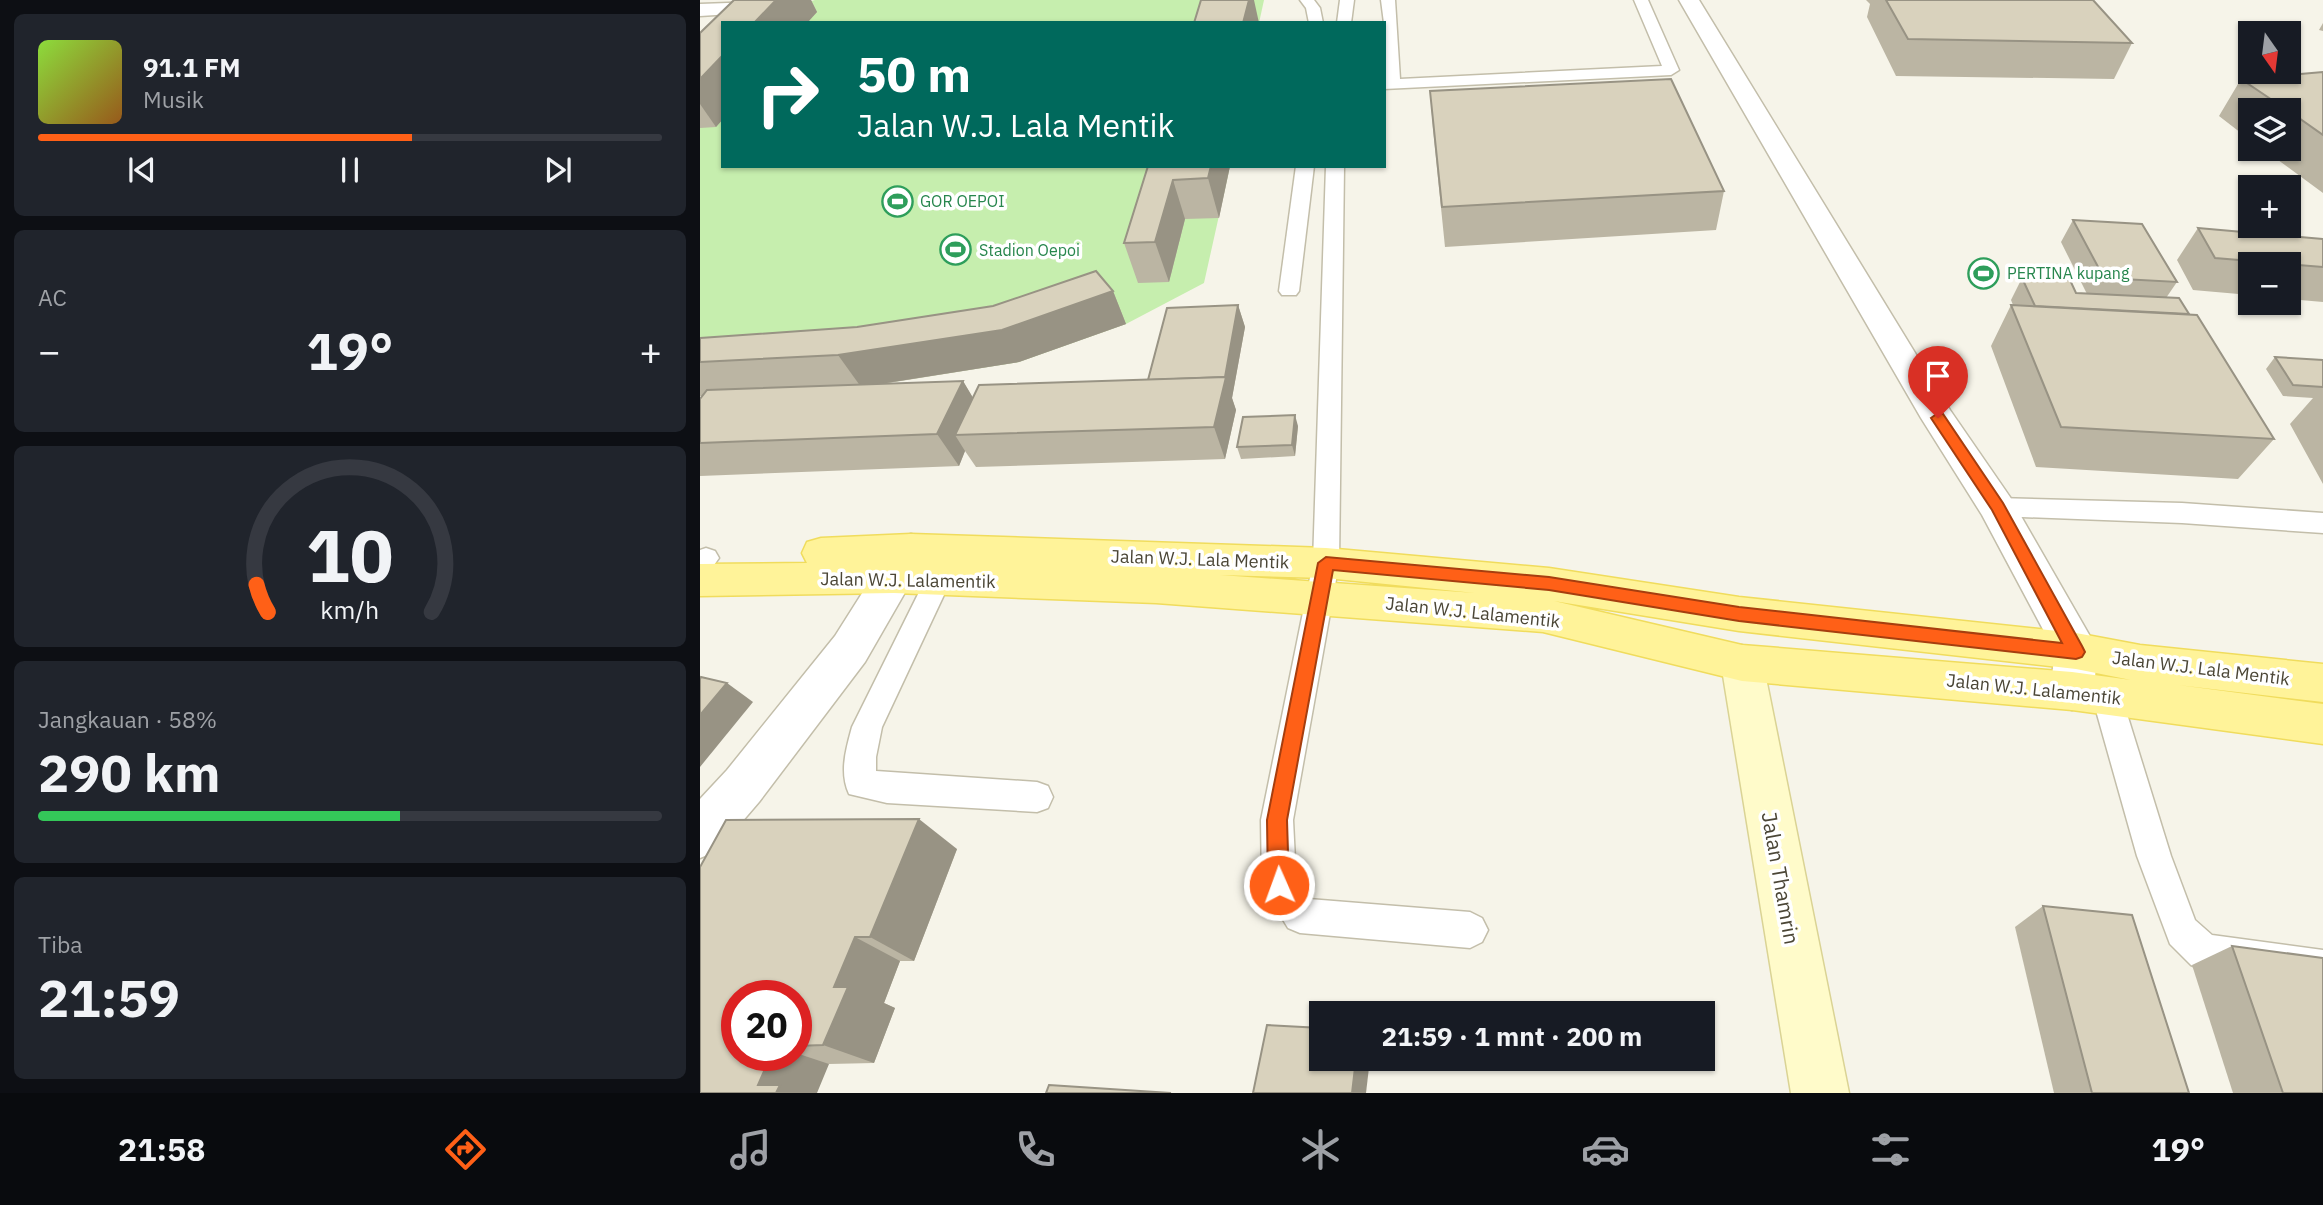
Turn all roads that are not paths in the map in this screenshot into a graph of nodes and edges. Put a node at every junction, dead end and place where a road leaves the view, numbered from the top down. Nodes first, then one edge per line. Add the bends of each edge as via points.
1 (1307, 0) edge
2 (1347, 0) edge
3 (1388, 0) edge
4 (1641, 0) edge
5 (1689, 0) edge
6 (761, 6) joint
7 (700, 10) edge
8 (737, 21) edge
9 (1316, 21) edge
10 (1344, 21) edge
11 (1388, 83) edge
12 (1305, 168) edge
13 (1335, 168) edge
14 (1334, 208) junction
15 (1300, 209) junction
16 (1289, 291) dead end
17 (1997, 507) junction
18 (2323, 523) edge
19 (924, 564) junction
20 (702, 565) edge
21 (1323, 580) junction
22 (1739, 614) junction
23 (1742, 663) junction
24 (2086, 679) junction
25 (2323, 683) edge
26 (2323, 724) edge
27 (1037, 797) dead end
28 (700, 834) edge
29 (1471, 930) dead end
30 (2323, 968) edge
31 (1820, 1093) edge

1 - 9 lane
2 - 10 lane
3 - 11 lane
4 - 11 lane via 1671,70
5 - 17 street via 1938,418
6 - 7 street
6 - 8 lane
12 - 15 lane
13 - 14 lane
14 - 15 lane
14 - 21 lane
15 - 16 lane
17 - 18 lane
17 - 24 street
19 - 20 main road, Jalan W.J. Lalamentik
19 - 21 main road, Jalan W.J. Lalamentik
19 - 27 lane via 867,727 860,783
19 - 28 street
21 - 22 main road, Jalan W.J. Lala Mentik via 1549,584
21 - 23 main road, Jalan W.J. Lalamentik via 1543,615
21 - 29 lane via 1277,820 1279,885 1300,916
22 - 23 main road
22 - 24 main road, Jalan W.J. Lala Mentik
23 - 24 main road, Jalan W.J. Lalamentik
23 - 31 main road, Jalan Thamrin
24 - 25 main road, Jalan W.J. Lala Mentik via 2140,663
24 - 26 main road, Jalan W.J. Lalamentik
24 - 30 lane via 2112,714 2182,932 2204,952

